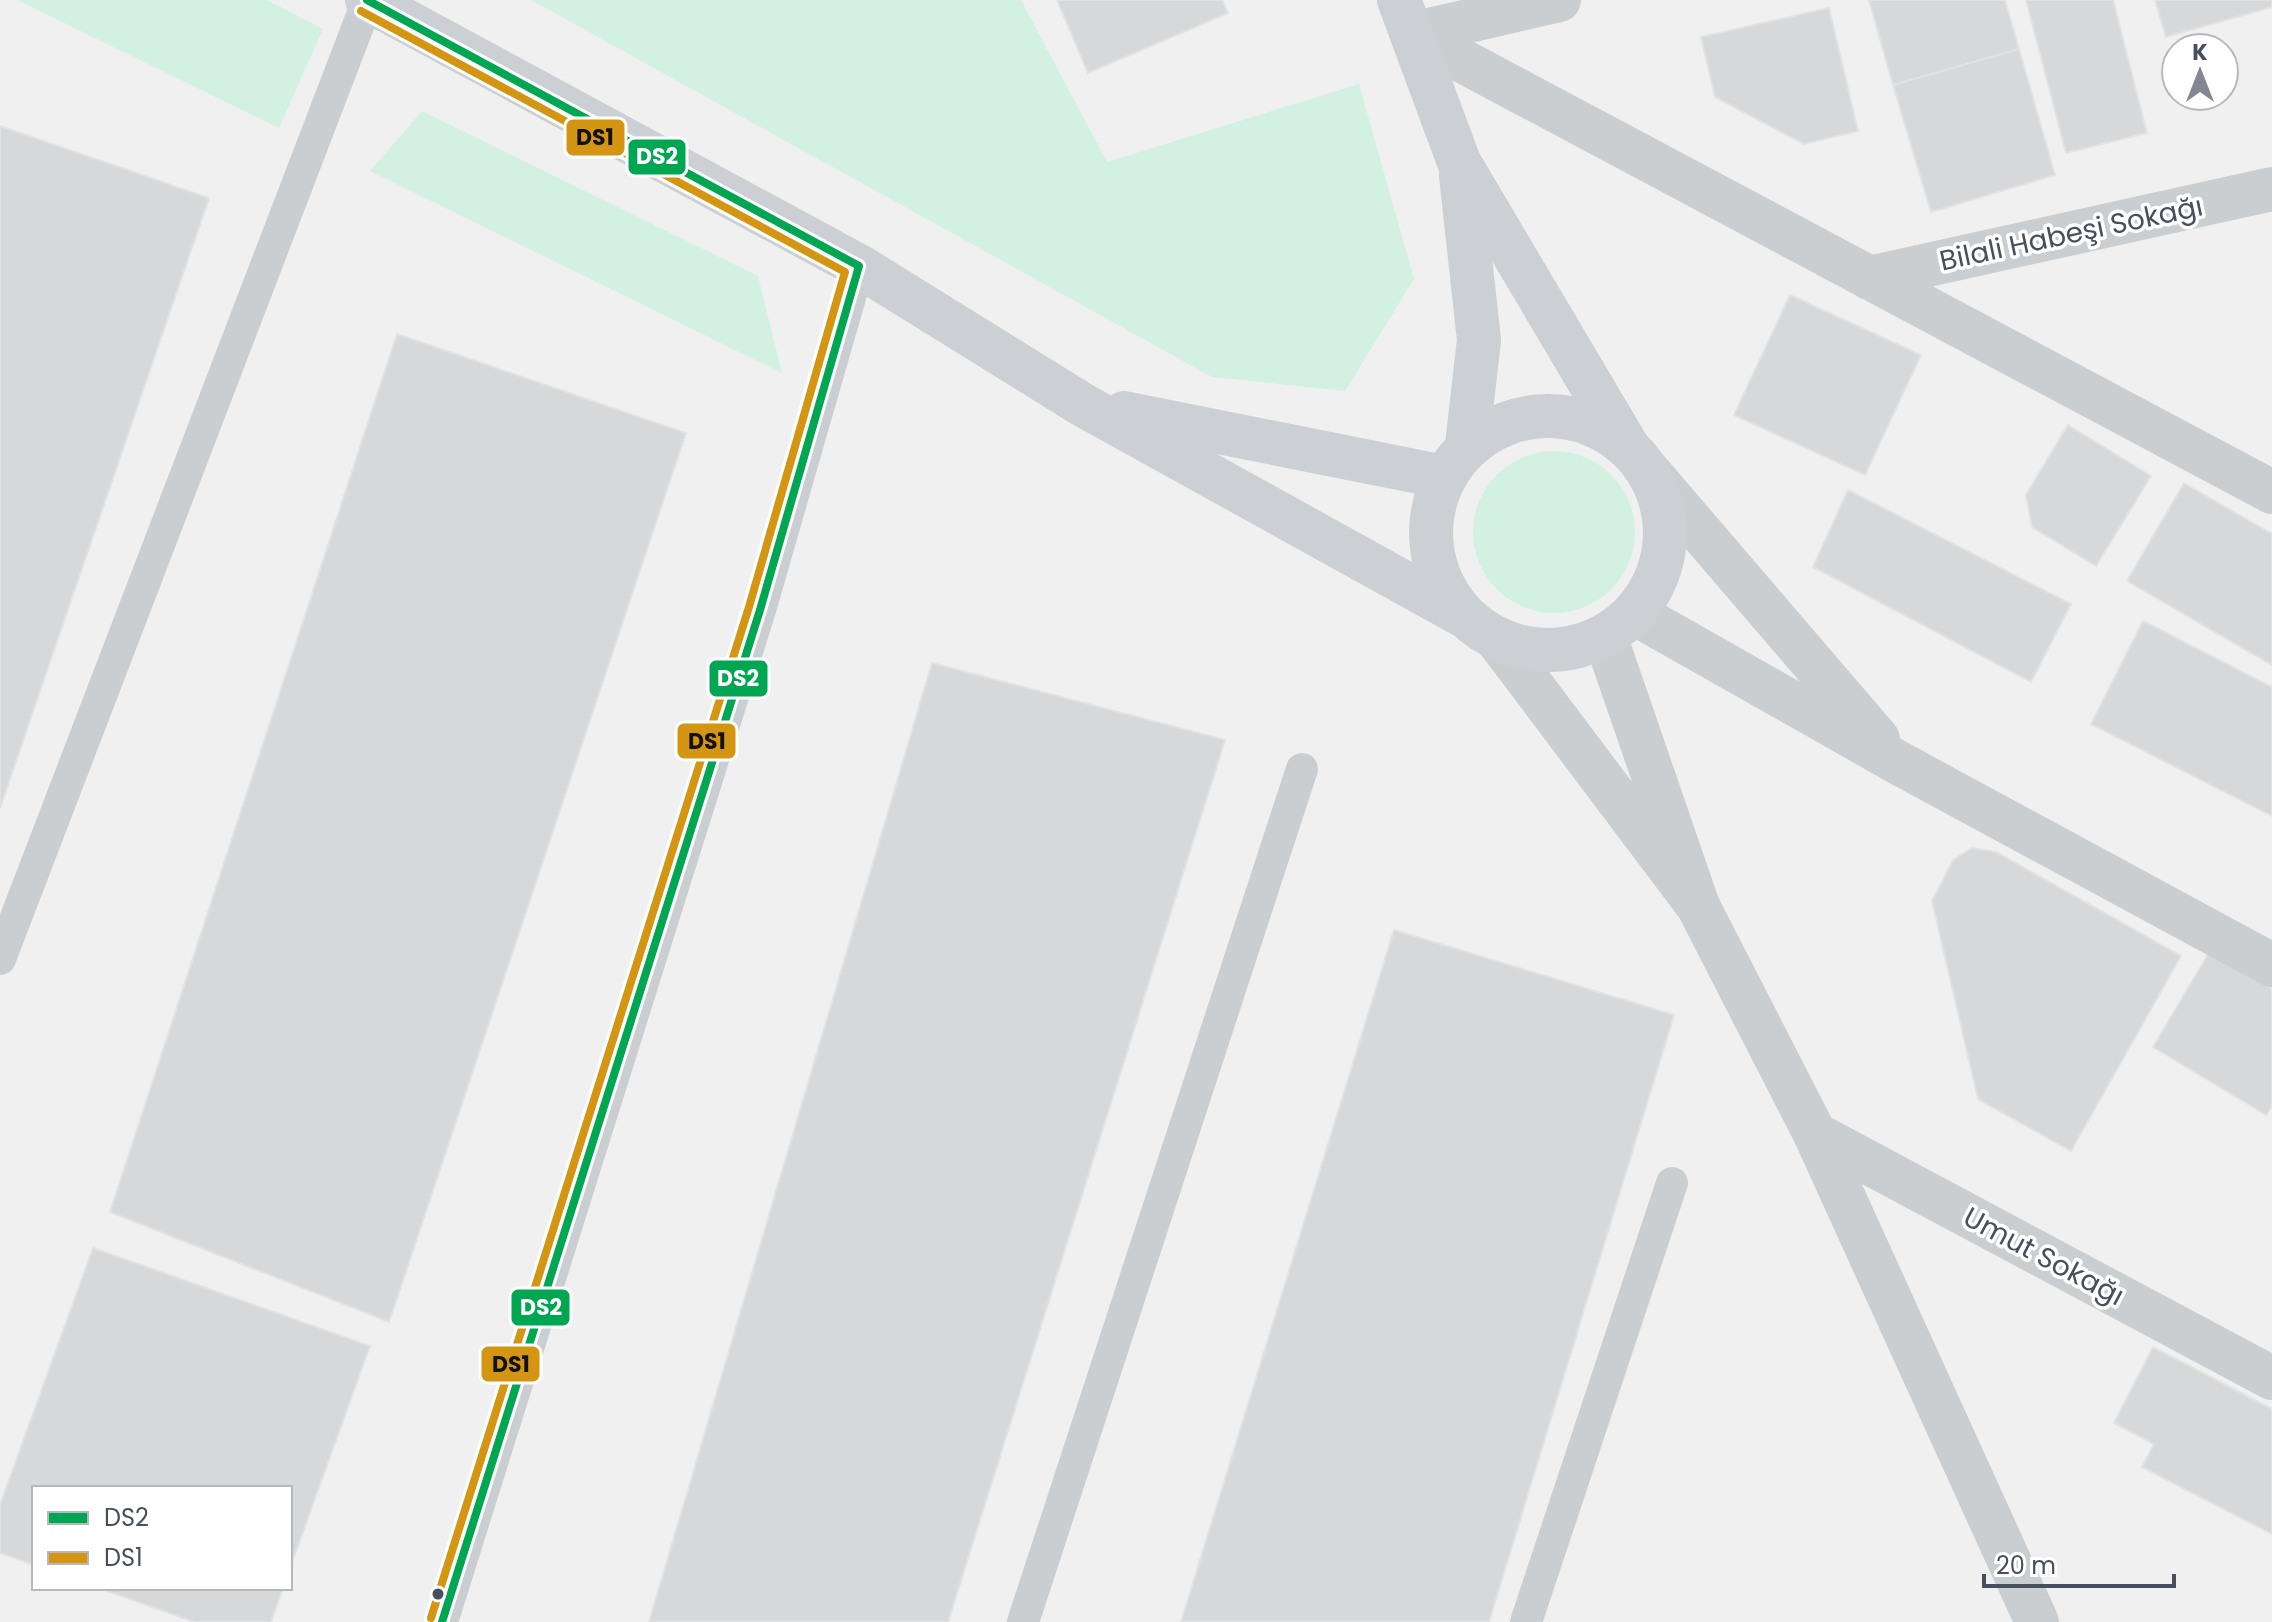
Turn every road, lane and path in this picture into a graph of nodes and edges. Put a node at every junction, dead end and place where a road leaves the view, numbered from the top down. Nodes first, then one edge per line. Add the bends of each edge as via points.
1 (368, 0) edge
2 (1559, 0) edge
3 (1405, 17) edge
4 (1459, 162) junction
5 (2272, 189) edge
6 (859, 266) junction
7 (1869, 278) junction
8 (1083, 405) junction
9 (1637, 457) junction
10 (1456, 461) junction
11 (2272, 492) edge
12 (1620, 625) junction
13 (1481, 628) junction
14 (1897, 762) junction
15 (1302, 769) dead end
16 (1698, 906) junction
17 (0, 959) edge
18 (2272, 965) edge
19 (1815, 1134) junction
20 (1672, 1183) dead end
21 (2272, 1378) edge
22 (442, 1622) edge
23 (1023, 1622) edge
24 (1526, 1622) edge
25 (2037, 1622) edge

1 - 6 main road
1 - 17 lane
2 - 3 street
3 - 4 main road
3 - 7 street
4 - 9 main road
4 - 10 main road via 1479,340
5 - 7 street, Bilali Habeşi Sokağı
6 - 8 main road
6 - 22 lane via 760,610
7 - 11 street
8 - 10 main road
8 - 13 main road
9 - 10 main road via 1597,425 1563,416 1529,416 1495,426
9 - 12 main road via 1663,505 1666,544 1656,581
9 - 14 street
10 - 13 main road via 1432,513 1431,551 1443,587
12 - 13 main road via 1570,649 1532,650
12 - 14 street
12 - 16 street
13 - 16 street
14 - 18 street
15 - 23 lane
16 - 19 street
19 - 21 street, Umut Sokağı
19 - 25 street
20 - 24 lane

